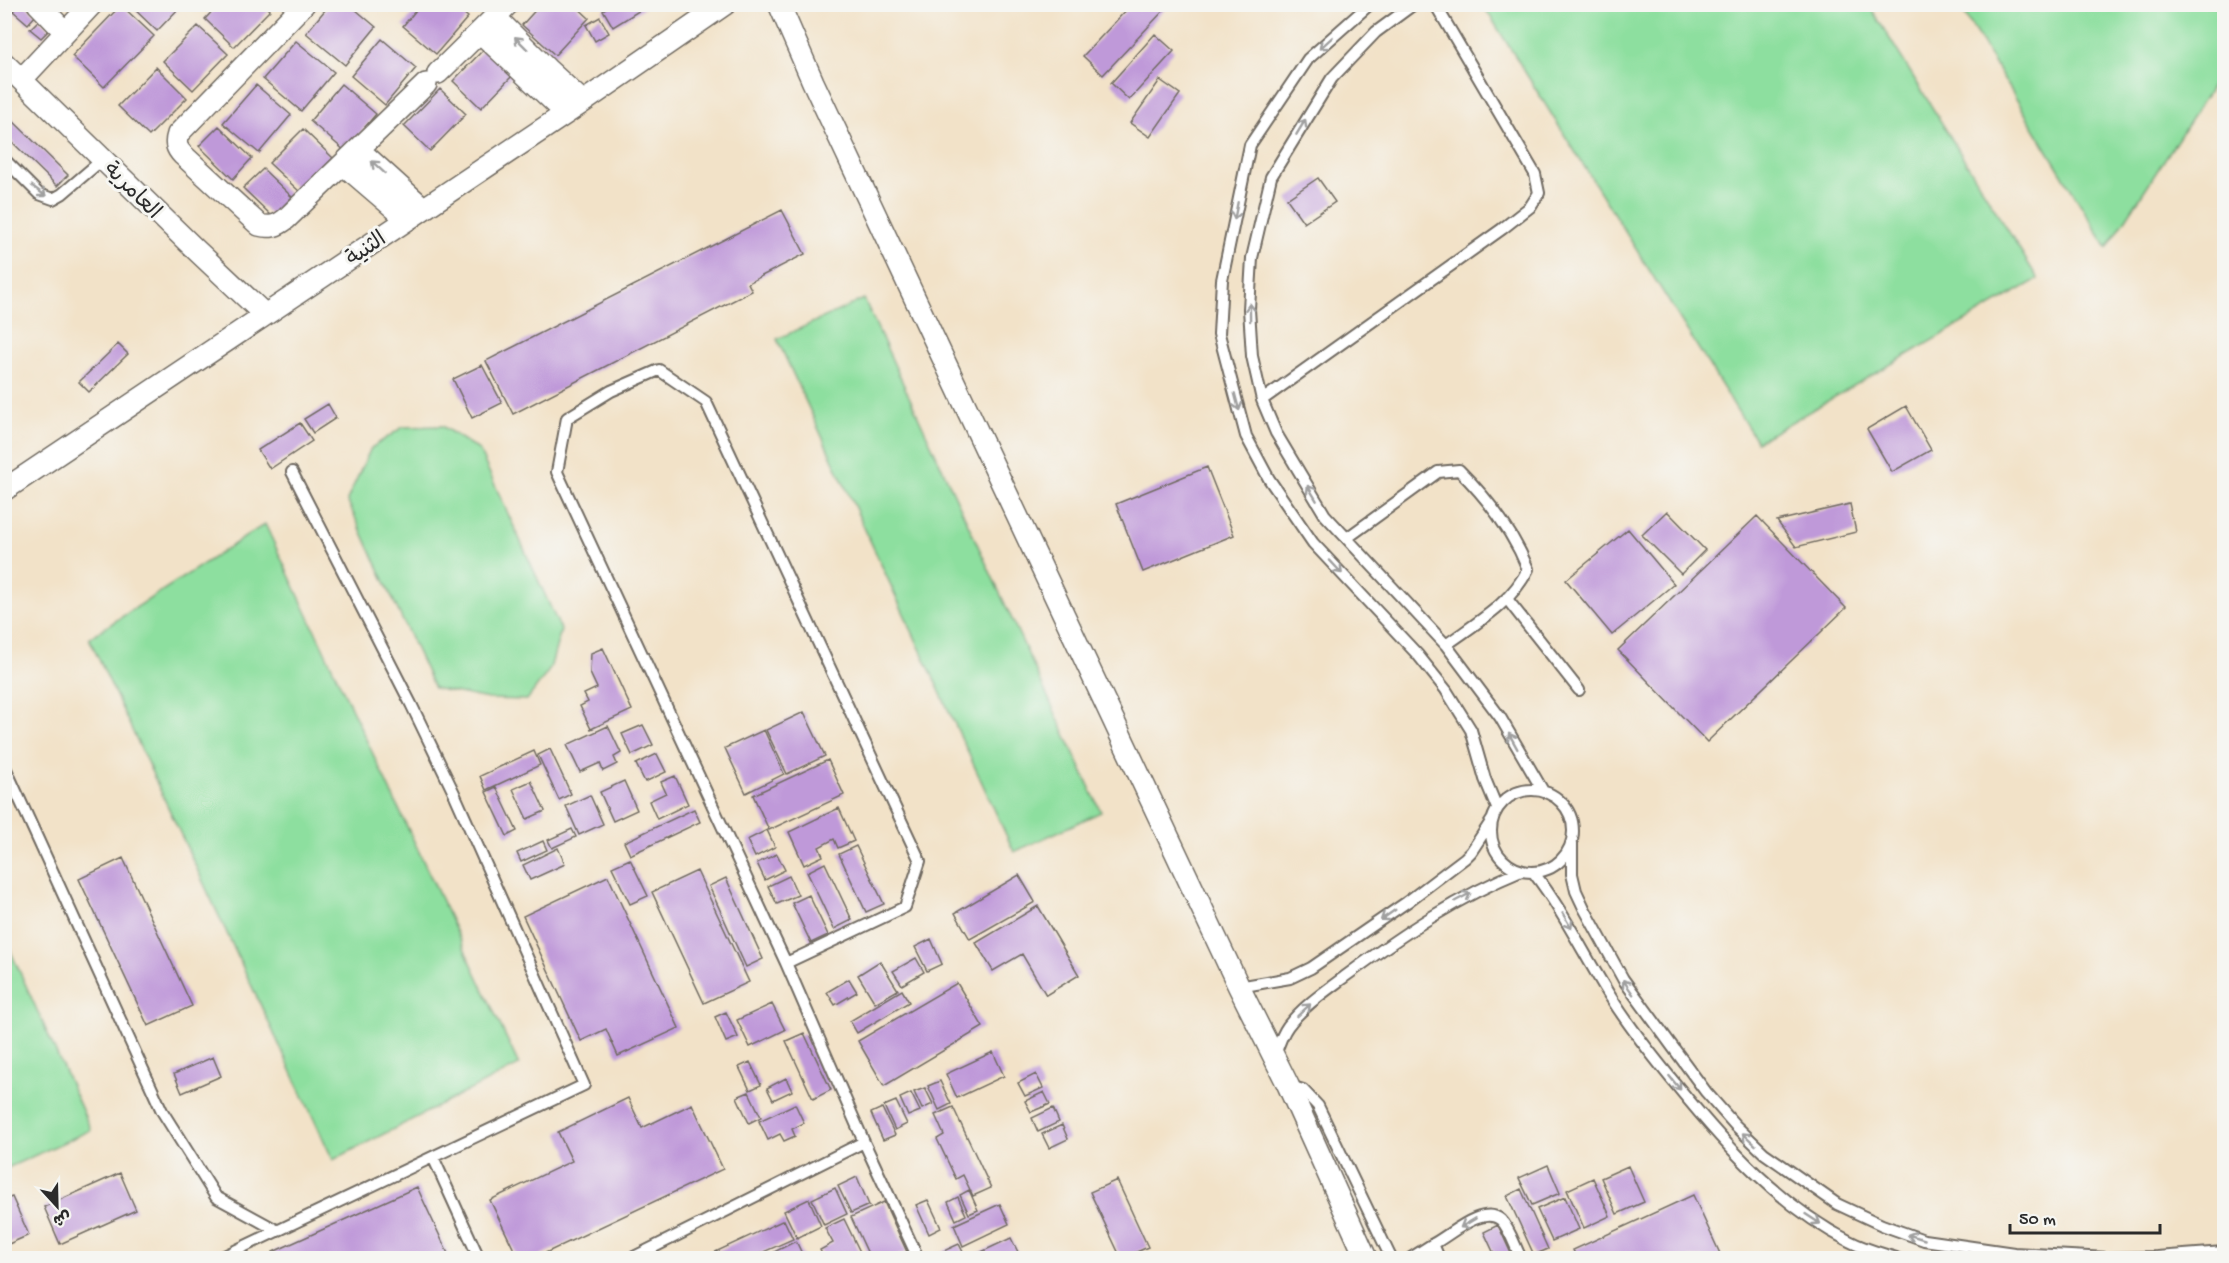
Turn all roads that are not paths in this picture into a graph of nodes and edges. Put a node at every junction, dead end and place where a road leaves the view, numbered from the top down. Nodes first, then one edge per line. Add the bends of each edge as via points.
1 (38, 4) edge
2 (92, 4) edge
3 (304, 4) edge
4 (725, 4) edge
5 (779, 4) edge
6 (1370, 4) edge
7 (1414, 4) edge
8 (1435, 4) edge
9 (495, 18) edge
10 (65, 32) junction
11 (4, 63) edge
12 (22, 79) junction
13 (575, 107) junction
14 (351, 157) junction
15 (4, 159) edge
16 (103, 159) junction
17 (415, 214) junction
18 (264, 314) junction
19 (1262, 400) junction
20 (292, 472) dead end
21 (4, 489) edge
22 (1347, 538) junction
23 (1507, 599) junction
24 (1446, 645) junction
25 (1579, 690) dead end
26 (4, 765) edge
27 (1543, 791) junction
28 (1497, 808) junction
29 (1492, 820) junction
30 (1572, 843) junction
31 (1521, 871) junction
32 (1534, 873) junction
33 (786, 963) junction
34 (1239, 987) junction
35 (1274, 1058) junction
36 (1288, 1085) junction
37 (864, 1142) junction
38 (433, 1157) junction
39 (278, 1231) junction
40 (1433, 1244) junction
41 (2224, 1252) edge
42 (649, 1255) edge
43 (220, 1258) edge
44 (479, 1258) edge
45 (632, 1258) edge
46 (918, 1258) edge
47 (1366, 1258) edge
48 (1391, 1258) edge
49 (1411, 1258) edge
50 (1439, 1258) edge
51 (1521, 1258) edge
52 (1896, 1258) edge

1 - 10 street
2 - 10 street
3 - 14 street via 178,134 177,149 259,225 268,227 278,225
4 - 13 street, الثنية
5 - 34 street
6 -> 28 lane via 1308,58 1250,145 1222,280 1219,334 1245,436 1269,479 1314,543 1446,690 1471,729
19 -> 7 lane via 1252,356 1249,309 1252,258 1271,177 1332,78 1376,32
8 - 19 lane via 1535,174 1539,193 1530,207 1502,229
9 - 13 street via 546,69
9 - 14 street
10 - 12 street
11 - 12 street, العامرية
12 - 16 street, العامرية
13 - 17 street, الثنية
14 - 17 street
15 -> 16 lane via 39,194 53,199
16 - 18 street, العامرية
17 - 18 street, الثنية
18 - 21 street, الثنية
22 -> 19 lane via 1325,515 1276,433
20 - 38 lane via 454,794 584,1085
22 - 23 lane via 1438,472 1459,470 1518,545 1528,569
22 - 24 lane
23 - 24 lane
23 - 25 lane
27 -> 24 lane via 1500,717
26 - 39 lane via 162,1111 216,1197
27 - 28 lane via 1518,793
27 - 30 lane via 1568,811 1574,830
28 - 29 lane
29 - 31 lane via 1490,833 1496,852 1509,866
29 -> 34 lane via 1465,858 1311,968 1290,978
30 - 32 lane via 1558,864
41 -> 30 lane via 2107,1258 2014,1254 1924,1239 1837,1204 1764,1153 1735,1125 1639,1002 1576,891
31 - 32 lane
35 -> 31 lane via 1287,1026 1335,984 1450,904
32 -> 52 lane via 1648,1050 1724,1142 1800,1210 1848,1241
33 - 33 lane via 905,907 920,861 706,402 659,370 611,391 567,418 557,472
33 - 37 lane
34 - 35 street
35 - 36 street
36 - 47 street
36 - 48 lane via 1303,1090 1318,1106
37 - 42 lane
37 - 46 lane
38 - 39 lane
38 - 44 lane
39 - 43 lane
40 - 49 lane
40 - 50 lane
51 -> 40 lane via 1505,1225 1488,1214
42 - 45 lane

